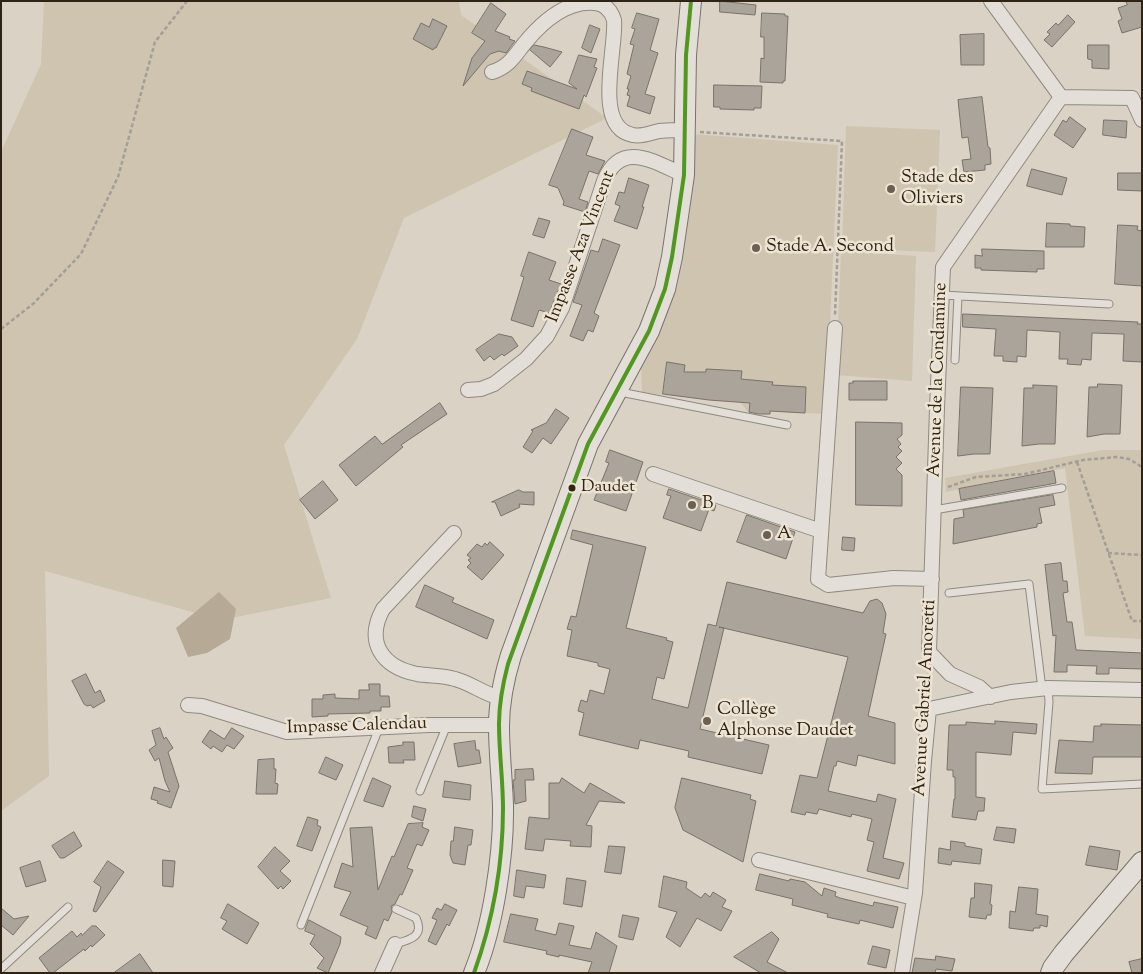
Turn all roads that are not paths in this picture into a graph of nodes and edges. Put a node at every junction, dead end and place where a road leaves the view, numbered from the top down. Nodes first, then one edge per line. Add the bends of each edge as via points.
1 (691, 1) edge
2 (991, 1) edge
3 (492, 72) dead end
4 (1061, 97) junction
5 (1142, 120) edge
6 (686, 131) junction
7 (684, 175) junction
8 (942, 295) junction
9 (958, 296) junction
10 (1108, 304) dead end
11 (835, 328) road end
12 (955, 360) dead end
13 (468, 390) dead end
14 (617, 391) junction
15 (787, 425) dead end
16 (653, 474) dead end
17 (1062, 488) dead end
18 (934, 510) junction
19 (821, 531) junction
20 (454, 533) dead end
21 (932, 579) junction
22 (949, 592) dead end
23 (1045, 688) junction
24 (1142, 690) edge
25 (990, 697) junction
26 (502, 698) junction
27 (188, 705) dead end
28 (447, 725) junction
29 (499, 725) junction
30 (379, 728) junction
31 (1142, 784) edge
32 (420, 791) dead end
33 (758, 860) dead end
34 (1142, 862) edge
35 (914, 898) junction
36 (68, 906) dead end
37 (396, 909) dead end
38 (301, 925) dead end
39 (395, 944) joint
40 (1, 970) edge
41 (382, 973) edge
42 (474, 973) edge
43 (902, 973) edge
44 (1051, 973) edge

1 - 6 main road via 686,55
2 - 4 street
3 - 6 street via 505,67 533,34 561,10 586,3 603,5 611,11 614,20 609,98 615,124 632,135
4 - 5 street via 1132,98
4 - 8 street, Avenue de la Condamine via 943,267
6 - 7 main road
7 - 13 street, Impasse Aza Vincent via 643,158 629,158 612,166 562,308 548,336 526,359 494,384
7 - 14 main road via 672,257 661,302
8 - 9 lane
8 - 18 street, Avenue de la Condamine
9 - 10 lane
9 - 12 lane
11 - 19 street, Avenue Gabriel Amoretti
14 - 15 lane
14 - 26 main road via 580,465 511,655
16 - 19 street
17 - 18 lane
18 - 21 street, Avenue de la Condamine
19 - 21 street, Avenue Gabriel Amoretti via 818,579 828,585 894,578
20 - 26 street via 383,609 376,642 382,654 404,670 451,677
21 - 25 street, Avenue Gabriel Amoretti via 930,652 950,674 979,687
22 - 23 lane via 1029,584
23 - 24 street
23 - 25 street
23 - 31 lane via 1049,702 1042,788
25 - 35 street, Avenue Gabriel Amoretti via 929,709
26 - 29 main road
27 - 30 street, Impasse Calendau via 202,706 284,732
28 - 29 street, Impasse Calendau
28 - 30 street, Impasse Calendau
28 - 32 lane
29 - 42 main road via 503,806 501,845 490,916
30 - 38 lane
33 - 35 street
34 - 44 main road via 1064,952
35 - 43 street, Avenue Gabriel Amoretti
36 - 40 lane
37 - 39 lane via 415,917 419,928 411,940
39 - 41 street

